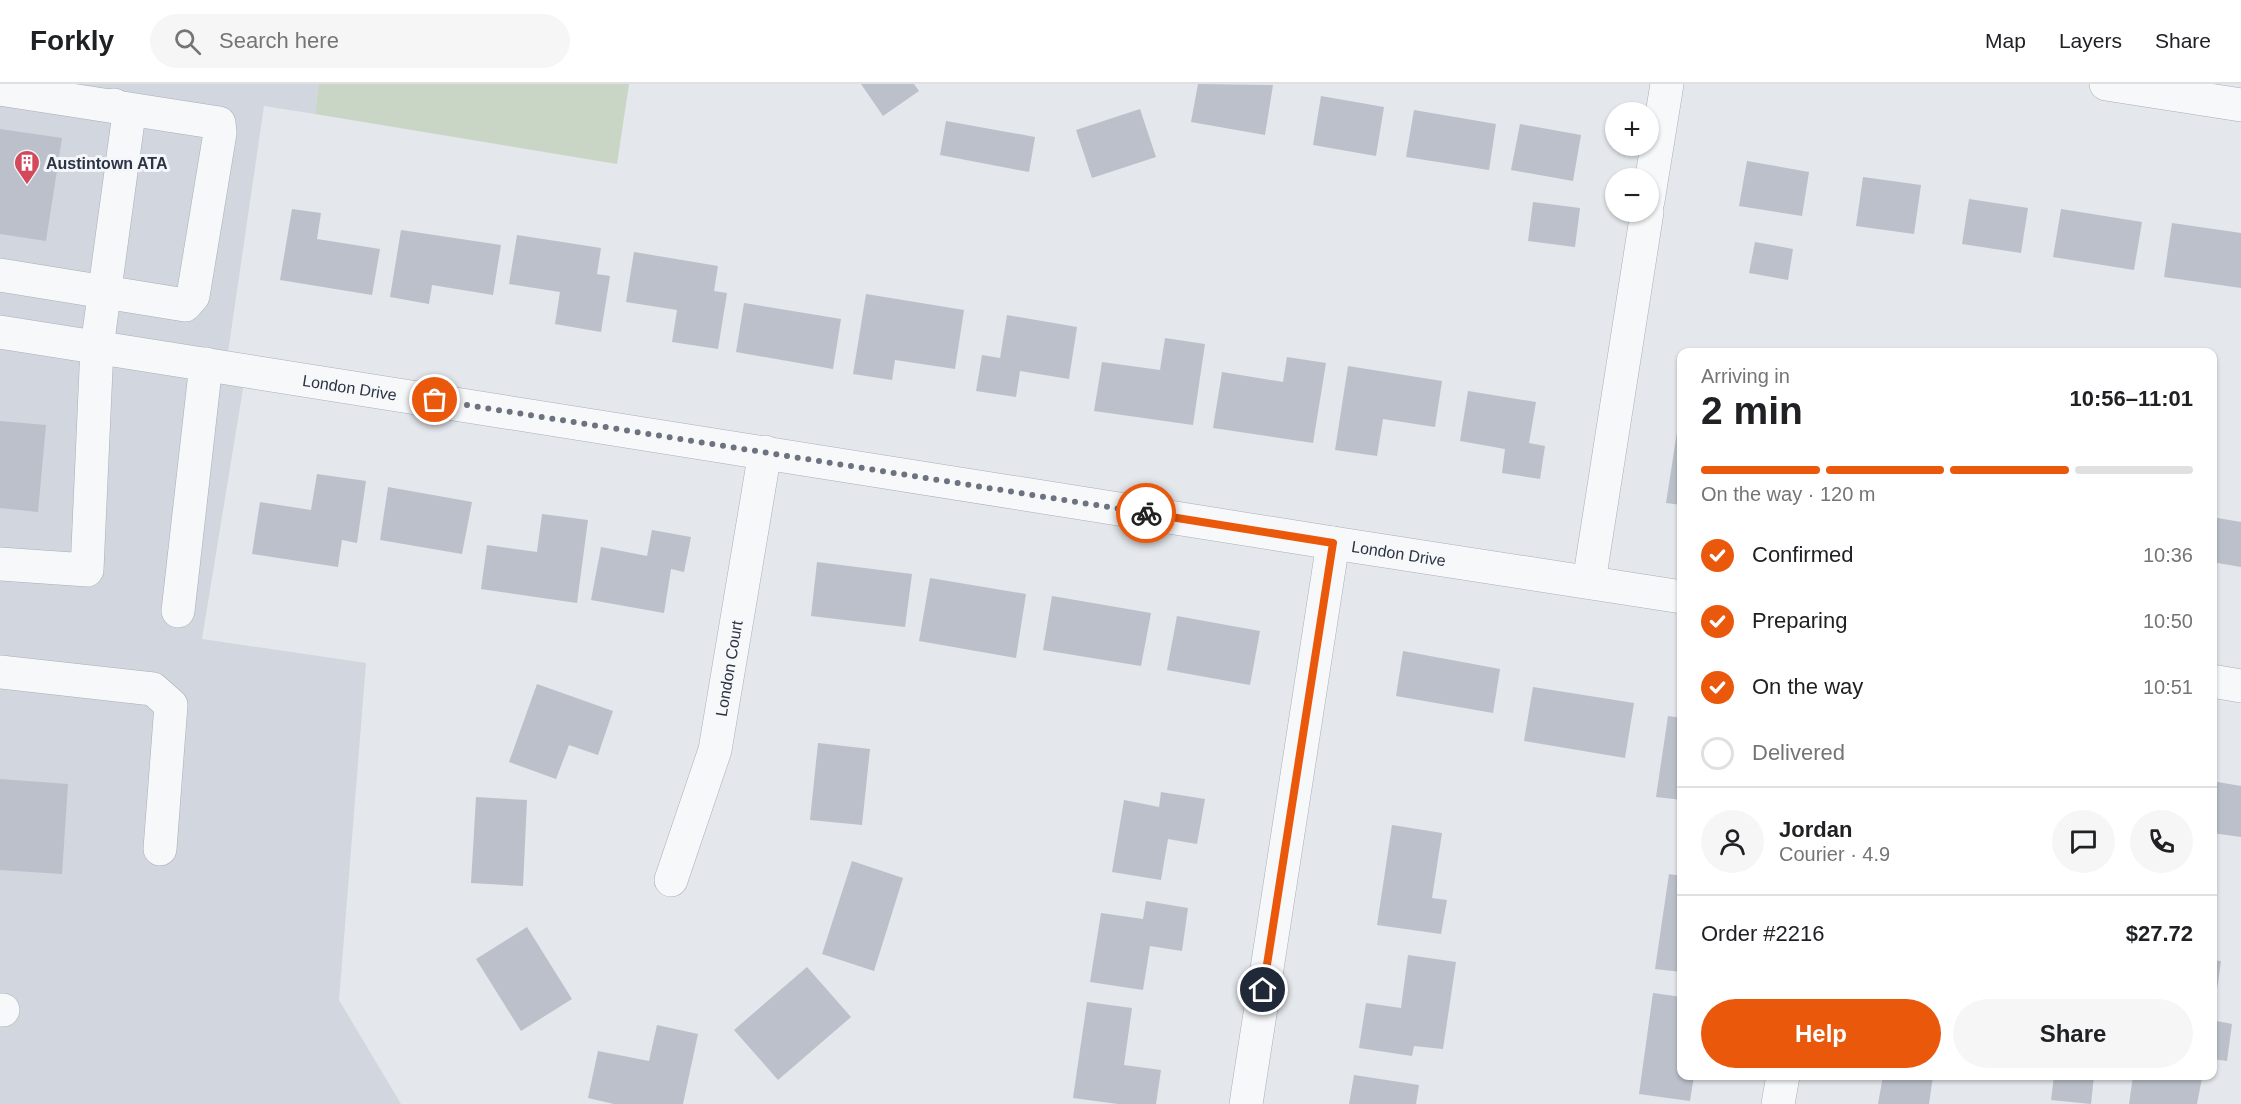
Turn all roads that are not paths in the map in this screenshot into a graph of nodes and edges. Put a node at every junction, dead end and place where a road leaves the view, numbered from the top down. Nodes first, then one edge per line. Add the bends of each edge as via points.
1 (1667, 84) edge
2 (2106, 84) edge
3 (0, 89) edge
4 (114, 105) junction
5 (2241, 105) edge
6 (1653, 168) edge
7 (1645, 222) edge
8 (0, 275) edge
9 (105, 294) junction
10 (0, 332) edge
11 (97, 347) junction
12 (206, 364) junction
13 (765, 452) junction
14 (1333, 543) junction
15 (0, 564) edge
16 (1589, 582) junction
17 (1677, 596) edge
18 (178, 611) dead end
19 (0, 672) edge
20 (2217, 682) edge
21 (2241, 686) edge
22 (160, 849) dead end
23 (671, 880) dead end
24 (1782, 1080) edge
25 (1246, 1104) edge
26 (1778, 1104) edge

1 - 6 street
2 - 5 street
3 - 4 street
4 - 9 street via 125,113 128,121
4 - 9 street via 219,123 220,133 193,297 185,305
7 - 16 street
8 - 9 street
9 - 11 street
10 - 11 street, London Drive
11 - 12 street, London Drive
11 - 15 street via 87,570
12 - 13 street, London Drive
12 - 18 street
13 - 14 street, London Drive
13 - 23 street, London Court via 715,750
14 - 16 street, London Drive
14 - 25 street
16 - 17 street, London Drive
19 - 22 street via 153,689 171,705
20 - 21 street
24 - 26 street

